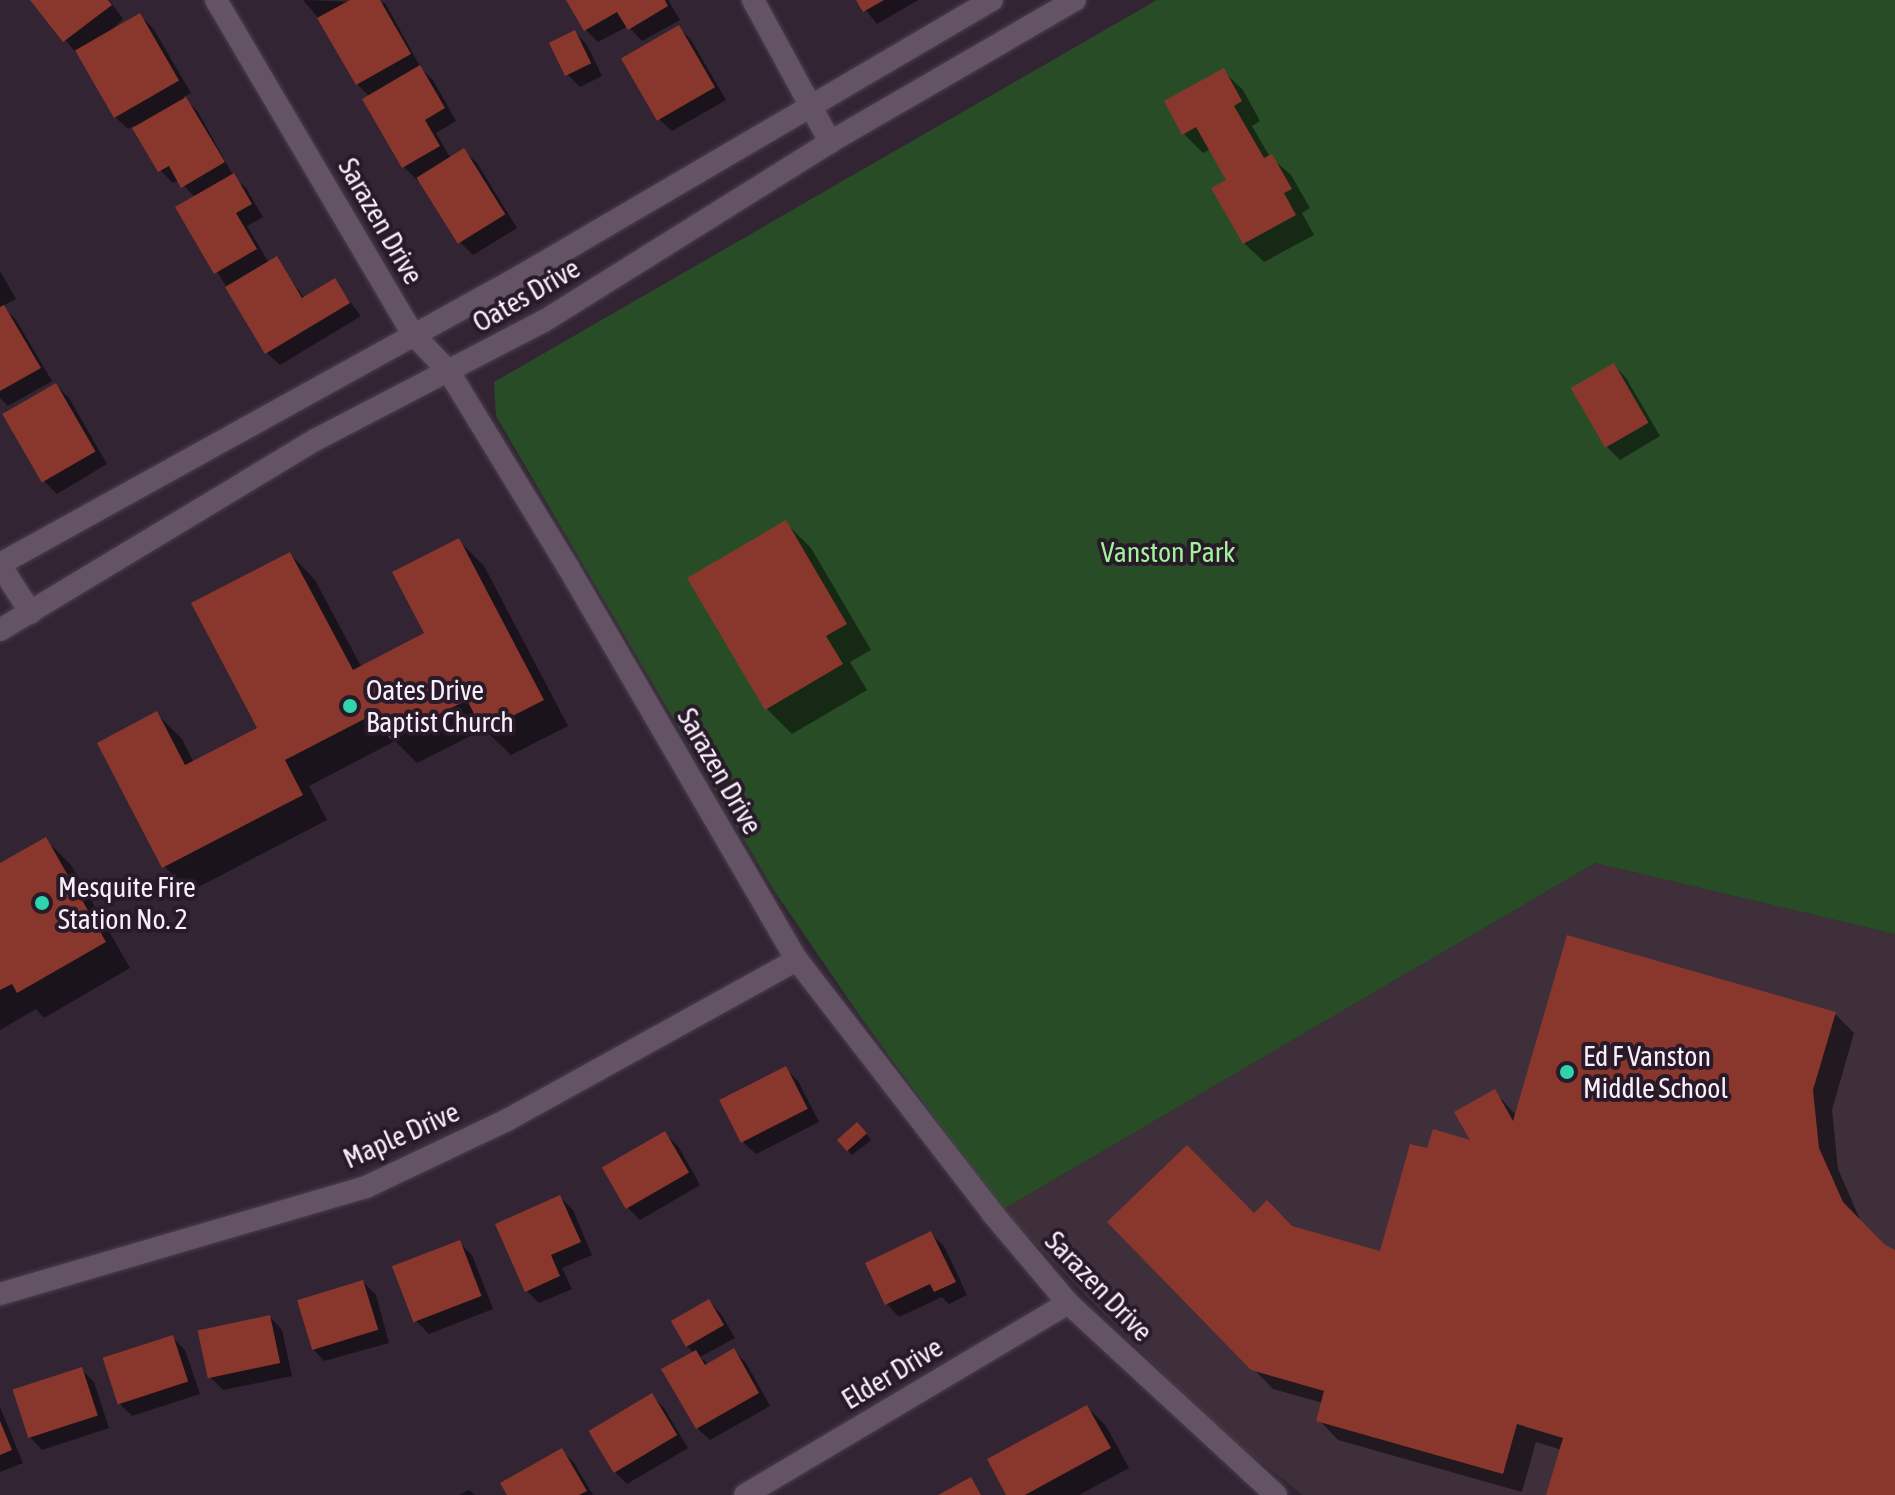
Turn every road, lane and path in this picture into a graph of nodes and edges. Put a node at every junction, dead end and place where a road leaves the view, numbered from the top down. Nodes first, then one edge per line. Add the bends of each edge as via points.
1 (216, 0) edge
2 (753, 0) edge
3 (992, 0) edge
4 (1075, 0) edge
5 (809, 107) junction
6 (830, 142) junction
7 (413, 334) junction
8 (449, 372) junction
9 (0, 565) edge
10 (31, 613) junction
11 (0, 630) edge
12 (797, 960) junction
13 (0, 1294) edge
14 (1068, 1303) junction
15 (745, 1495) edge
16 (1276, 1495) edge

1 - 7 street, Sarazen Drive
2 - 5 street
3 - 5 street, Oates Drive
4 - 6 street, Oates Drive
5 - 6 street
5 - 7 street, Oates Drive
6 - 8 street, Oates Drive via 544,321
7 - 8 street, Sarazen Drive
7 - 9 street, Oates Drive
8 - 10 street, Oates Drive via 315,440
8 - 12 street, Sarazen Drive
9 - 10 street
10 - 11 street, Oates Drive
12 - 13 street, Maple Drive via 507,1120 366,1187
12 - 14 street, Sarazen Drive
14 - 15 street, Elder Drive
14 - 16 street, Sarazen Drive

